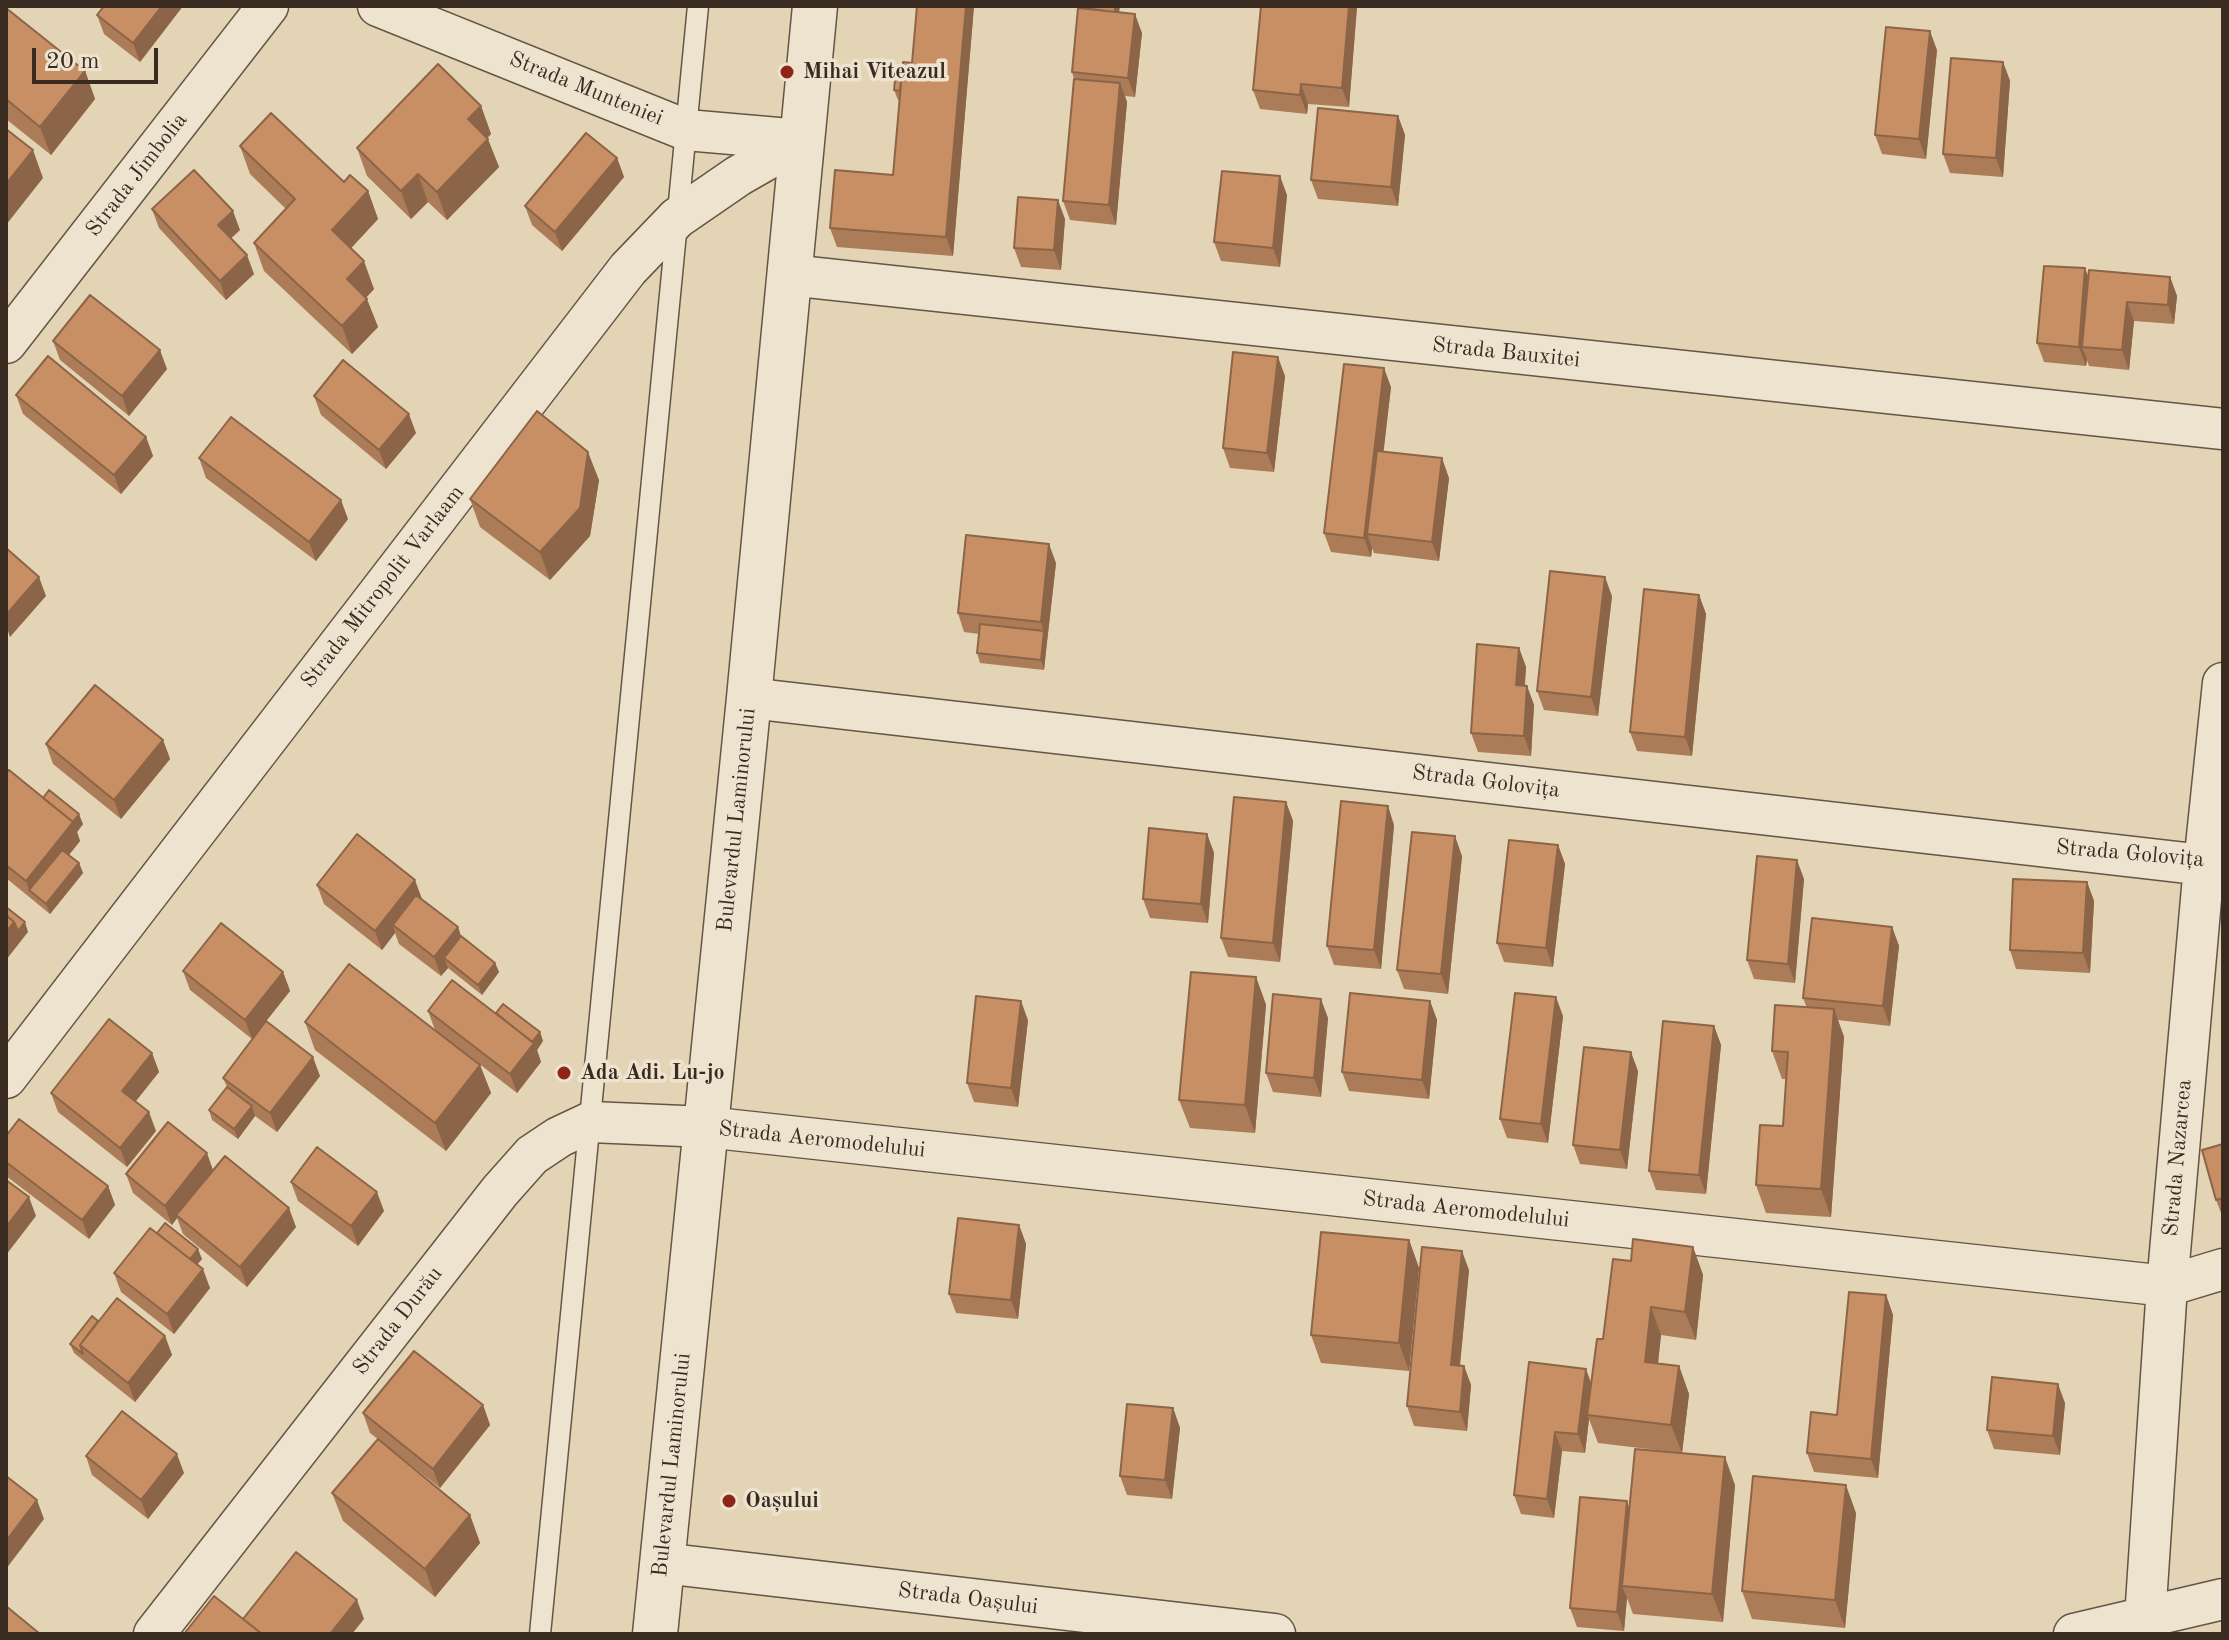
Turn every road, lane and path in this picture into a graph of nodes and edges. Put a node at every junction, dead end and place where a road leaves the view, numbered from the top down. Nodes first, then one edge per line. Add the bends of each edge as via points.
1 (268, 6) edge
2 (378, 6) edge
3 (698, 6) edge
4 (815, 6) edge
5 (686, 130) junction
6 (801, 140) junction
7 (677, 218) junction
8 (789, 275) junction
9 (6, 343) edge
10 (2223, 429) edge
11 (2223, 683) edge
12 (749, 698) junction
13 (2214, 862) edge
14 (6, 1078) edge
15 (591, 1122) junction
16 (706, 1127) junction
17 (2223, 1269) edge
18 (2167, 1286) junction
19 (662, 1563) junction
20 (2223, 1599) edge
21 (1000, 1618) edge
22 (2144, 1626) edge
23 (154, 1634) edge
24 (540, 1634) edge
25 (655, 1634) edge
26 (1275, 1634) edge
27 (2074, 1634) edge

1 - 9 street, Strada Jimbolia
2 - 5 street, Strada Munteniei
3 - 5 lane
4 - 6 street, Bulevardul Laminorului
5 - 6 street, Strada Munteniei
5 - 7 lane
6 - 7 street, Strada Mitropolit Varlaam
6 - 8 street, Bulevardul Laminorului
7 - 14 street, Strada Mitropolit Varlaam via 628,269
7 - 15 lane
8 - 10 street, Strada Bauxitei
8 - 12 street, Bulevardul Laminorului
11 - 13 street, Strada Nazarcea
12 - 13 street, Strada Golovița
12 - 16 street, Bulevardul Laminorului
13 - 18 street, Strada Nazarcea
15 - 16 street, Strada Durău
15 - 23 street, Strada Durău via 532,1155 500,1191
15 - 24 lane
16 - 18 street, Strada Aeromodelului
16 - 19 street, Bulevardul Laminorului
17 - 18 street, Strada Aeromodelului
18 - 22 street, Strada Nazarcea
19 - 21 street, Strada Oașului
19 - 25 street, Bulevardul Laminorului
20 - 22 street
21 - 26 street, Strada Oașului
22 - 27 street

